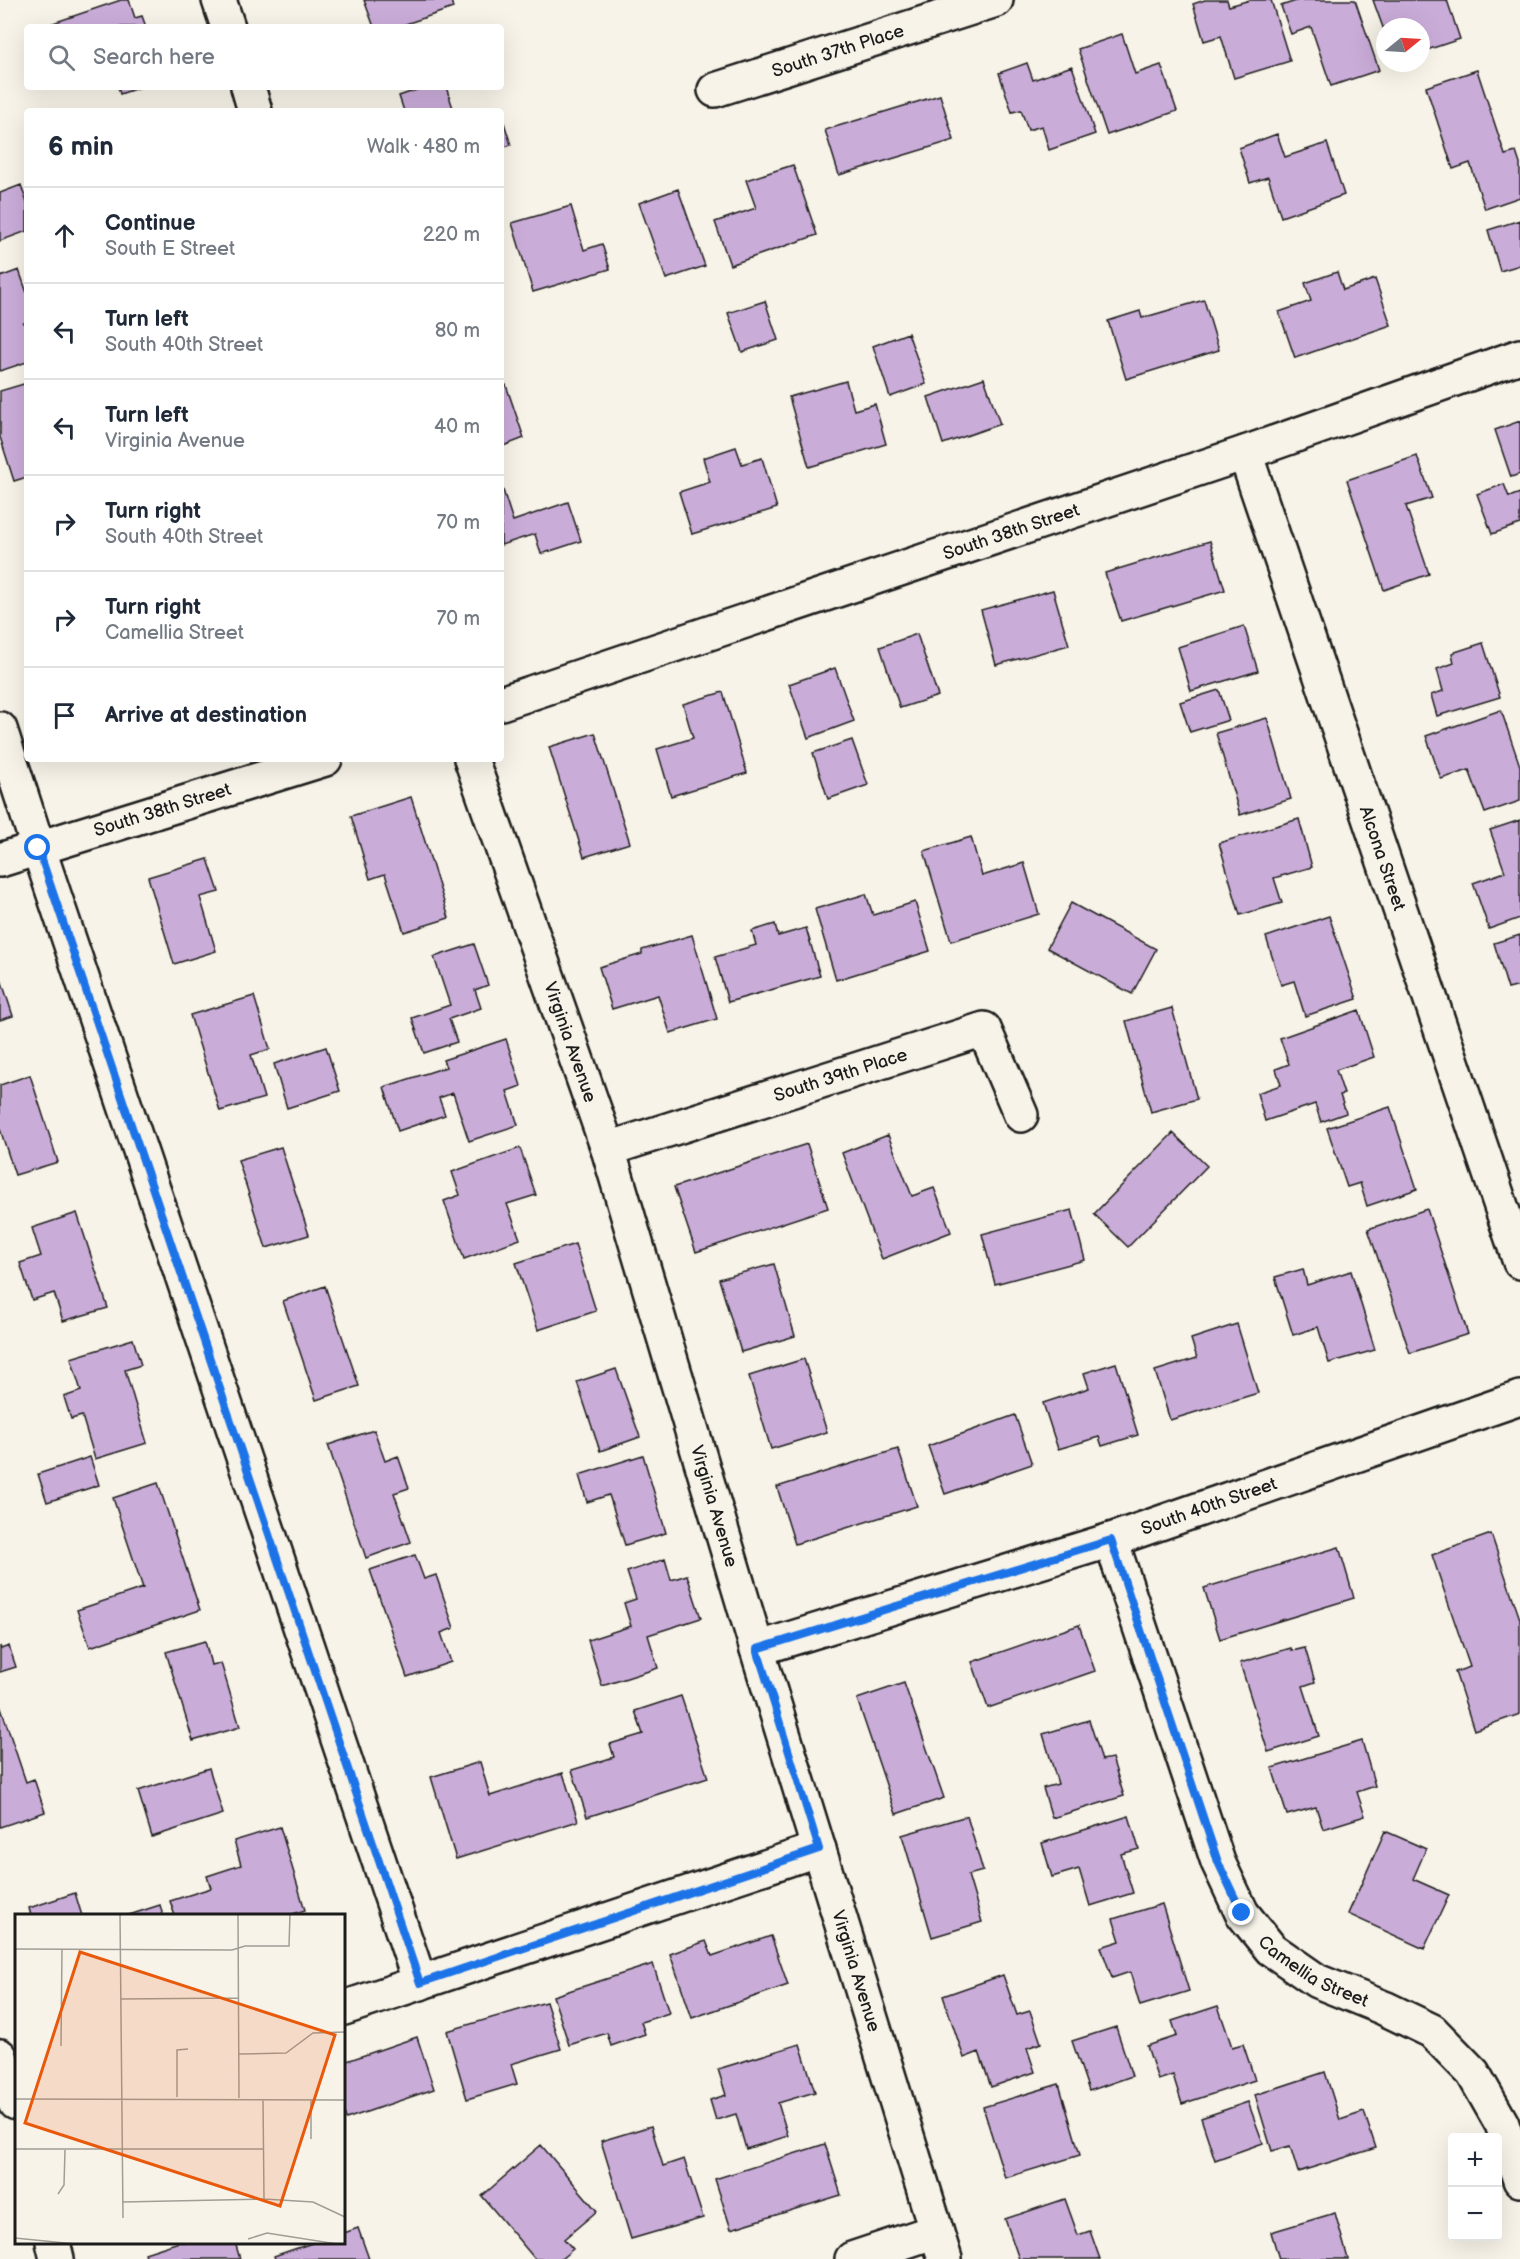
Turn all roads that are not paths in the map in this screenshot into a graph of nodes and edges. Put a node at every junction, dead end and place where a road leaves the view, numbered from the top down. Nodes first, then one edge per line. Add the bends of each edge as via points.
1 (219, 0) edge
2 (996, 0) edge
3 (227, 24) edge
4 (249, 90) edge
5 (715, 90) dead end
6 (254, 108) edge
7 (1520, 356) edge
8 (1245, 453) junction
9 (504, 703) edge
10 (0, 729) edge
11 (315, 762) edge
12 (472, 762) edge
13 (38, 848) junction
14 (0, 860) edge
15 (1021, 1115) dead end
16 (608, 1149) junction
17 (1520, 1262) edge
18 (1520, 1398) edge
19 (1111, 1540) junction
20 (757, 1649) junction
21 (819, 1849) junction
22 (420, 1983) junction
23 (345, 2008) edge
24 (0, 2056) edge
25 (15, 2100) edge
26 (1520, 2180) edge
27 (53, 2244) edge
28 (940, 2245) edge
29 (57, 2259) edge
30 (852, 2259) edge

1 - 3 street
2 - 5 street, South 37th Place
4 - 6 street
7 - 8 street, South 38th Street
8 - 9 street, South 38th Street
8 - 17 street, Alcona Street
10 - 13 street
11 - 13 street, South 38th Street
12 - 16 street, Virginia Avenue
13 - 14 street, South 38th Street
13 - 22 street
15 - 16 street, South 39th Place via 984,1029
16 - 20 street, Virginia Avenue
18 - 19 street, South 40th Street
19 - 20 street, South 40th Street
19 - 26 street, Camellia Street via 1218,1862 1242,1913 1271,1949 1317,1981 1432,2031 1473,2073 1502,2124
20 - 21 street, Virginia Avenue
21 - 22 street
21 - 28 street, Virginia Avenue
22 - 23 street
24 - 25 street
27 - 29 street
28 - 30 street

